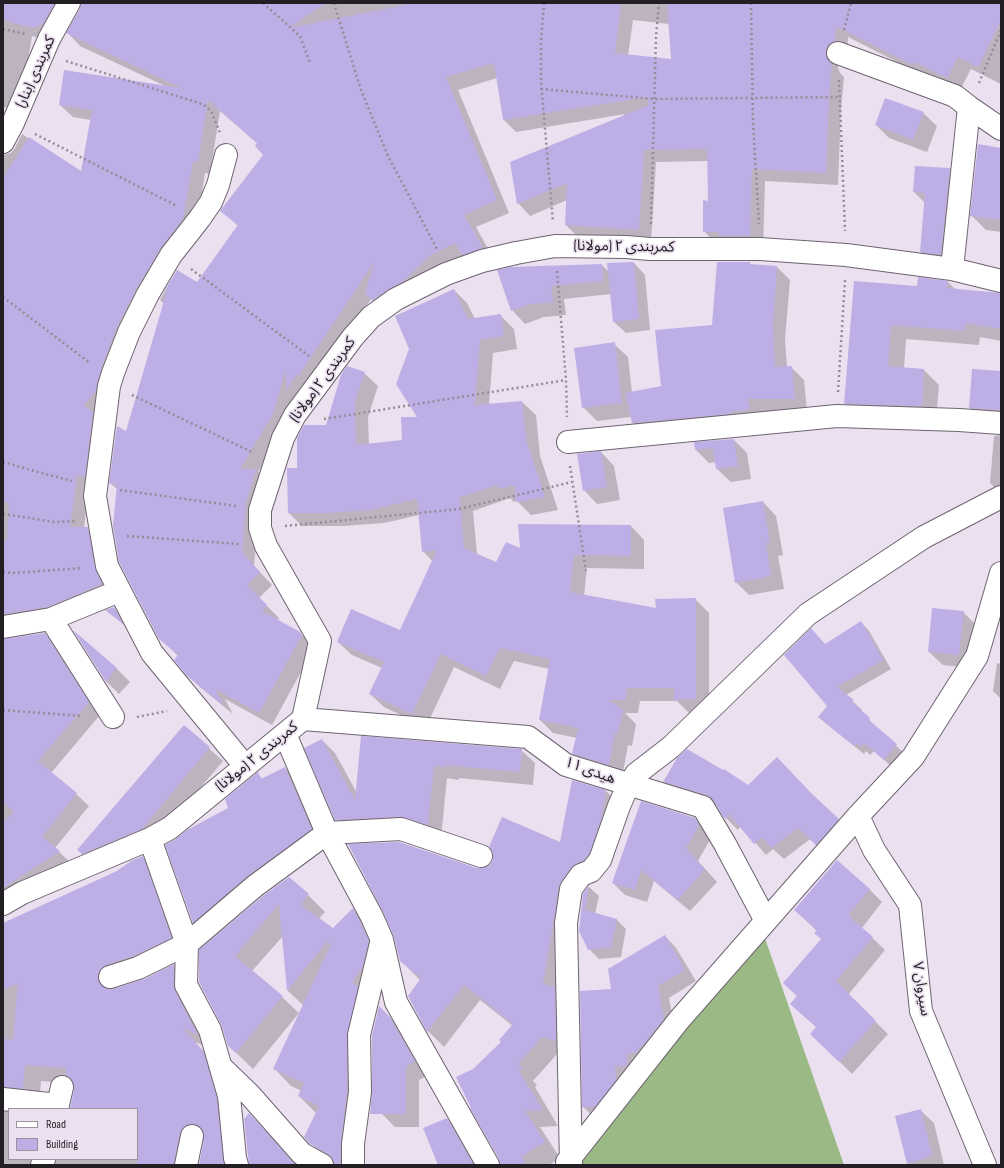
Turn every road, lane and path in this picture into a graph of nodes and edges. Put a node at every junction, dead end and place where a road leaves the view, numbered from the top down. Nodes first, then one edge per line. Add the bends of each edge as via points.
1 (69, 3) edge
2 (263, 3) edge
3 (334, 3) edge
4 (544, 3) edge
5 (659, 3) edge
6 (751, 3) edge
7 (851, 3) edge
8 (1001, 30) edge
9 (44, 50) junction
10 (838, 53) junction
11 (310, 63) dead end
12 (541, 89) junction
13 (840, 97) junction
14 (753, 98) junction
15 (654, 99) junction
16 (969, 107) junction
17 (13, 123) junction
18 (1001, 129) edge
19 (3, 142) edge
20 (226, 155) joint
21 (200, 218) junction
22 (555, 246) junction
23 (650, 249) junction
24 (760, 249) junction
25 (171, 254) junction
26 (846, 255) junction
27 (952, 269) junction
28 (446, 274) junction
29 (1001, 281) edge
30 (3, 297) edge
31 (328, 370) junction
32 (111, 380) junction
33 (566, 380) junction
34 (295, 415) junction
35 (837, 416) junction
36 (1001, 423) edge
37 (568, 442) junction
38 (275, 461) junction
39 (3, 462) edge
40 (572, 482) junction
41 (96, 487) junction
42 (1001, 497) edge
43 (3, 514) edge
44 (100, 528) junction
45 (262, 528) junction
46 (107, 566) junction
47 (586, 571) dead end
48 (3, 572) edge
49 (1001, 573) edge
50 (119, 591) junction
51 (51, 619) junction
52 (3, 627) edge
53 (113, 718) dead end
54 (303, 719) junction
55 (285, 734) junction
56 (245, 766) junction
57 (629, 785) junction
58 (858, 816) junction
59 (327, 833) junction
60 (150, 839) junction
61 (481, 856) dead end
62 (3, 904) edge
63 (766, 921) junction
64 (382, 940) junction
65 (186, 944) junction
66 (110, 977) dead end
67 (221, 1067) junction
68 (3, 1099) edge
69 (59, 1100) edge
70 (192, 1136) dead end
71 (569, 1163) edge
72 (186, 1165) edge
73 (237, 1165) edge
74 (322, 1165) edge
75 (353, 1165) edge
76 (488, 1165) edge
77 (985, 1165) edge

1 - 9 street, کمربندی (بنار)
2 - 11 path via 300,36
3 - 28 path via 364,97 388,156 439,254
4 - 12 path
5 - 15 path
6 - 14 path
7 - 10 path
8 - 16 path
9 - 17 street, کمربندی (بنار)
9 - 20 path via 69,62 207,107 215,120
10 - 13 path
10 - 16 street via 955,96
12 - 15 path
12 - 22 path
13 - 14 path
13 - 26 path
14 - 15 path
14 - 24 path
15 - 23 path
16 - 18 street
16 - 27 street
17 - 19 street, کمربندی (بنار)
17 - 21 path
20 - 21 street via 218,185
21 - 25 street
22 - 23 street, کمربندی ۲ (مولانا)
22 - 28 street, کمربندی ۲ (مولانا) via 516,253
22 - 33 path
23 - 24 street, کمربندی ۲ (مولانا)
24 - 26 street, کمربندی ۲ (مولانا)
25 - 31 path
25 - 32 street via 129,332
26 - 27 street, کمربندی ۲ (مولانا)
26 - 35 path
27 - 29 street, کمربندی ۲ (مولانا)
28 - 31 street, کمربندی ۲ (مولانا) via 396,298 371,317
30 - 32 path
31 - 34 street, کمربندی ۲ (مولانا)
32 - 38 path via 132,394
32 - 41 street
33 - 34 path via 309,421
33 - 37 path
34 - 38 street, کمربندی ۲ (مولانا)
35 - 36 street
35 - 37 street
37 - 40 path
38 - 45 street, کمربندی ۲ (مولانا)
39 - 41 path
40 - 45 path via 459,509
40 - 47 path
41 - 44 street
41 - 45 path
42 - 57 street via 924,537 808,614 671,747 636,774
43 - 44 path
44 - 45 path
44 - 46 street
45 - 54 street, کمربندی ۲ (مولانا) via 320,641
46 - 48 path
46 - 50 street
49 - 58 street via 977,656 913,757
50 - 51 street
50 - 56 street via 152,653
51 - 52 street
51 - 53 street
54 - 55 street, کمربندی ۲ (مولانا)
54 - 57 street, هیدی ۱۱ via 528,737 566,765
55 - 56 street, کمربندی ۲ (مولانا)
55 - 59 street
56 - 60 street, کمربندی ۲ (مولانا) via 170,828
57 - 63 street, هیدی ۱۱ via 702,807
57 - 71 street via 600,860 591,871 581,875 571,889 566,923
58 - 63 street
58 - 77 street, سیروان ۷ via 874,850 910,905 921,1011
59 - 61 street via 402,829
59 - 64 street
59 - 65 street via 255,886
60 - 62 street, کمربندی ۲ (مولانا) via 22,893
60 - 65 street
63 - 71 street via 680,1020
64 - 75 street via 359,1035 360,1092 353,1144
64 - 76 street via 396,1002
65 - 66 street via 138,968
65 - 67 street via 186,986 210,1030
67 - 73 street via 229,1096
67 - 74 street via 250,1095 302,1154
68 - 69 street
70 - 72 street

